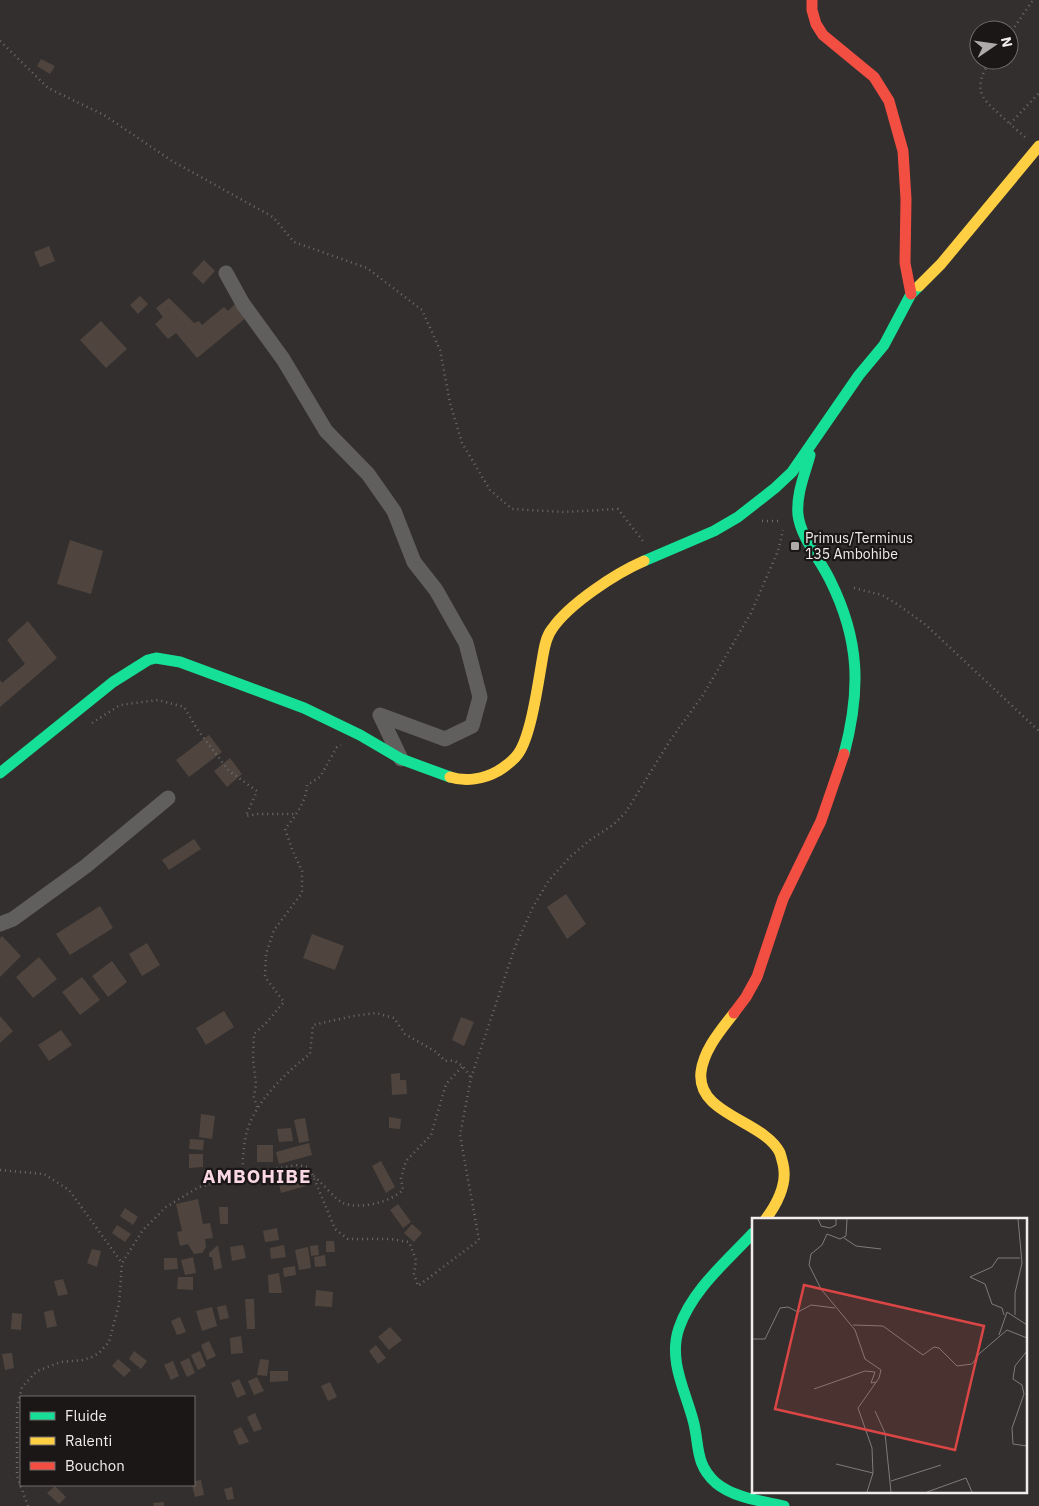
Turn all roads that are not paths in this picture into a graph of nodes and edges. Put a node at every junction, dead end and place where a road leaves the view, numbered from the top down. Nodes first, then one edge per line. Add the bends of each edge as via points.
1 (812, 0) edge
2 (1038, 147) edge
3 (226, 273) dead end
4 (912, 294) junction
5 (813, 443) junction
6 (401, 759) junction
7 (0, 773) edge
8 (168, 798) dead end
9 (0, 924) edge
10 (766, 1218) edge
11 (752, 1234) edge
12 (784, 1506) edge

1 - 4 street via 816,24 823,35 874,77 890,101 903,151 906,199 904,263
2 - 4 street
3 - 6 street via 242,304 283,359 326,431 368,474 394,511 414,562 436,590 466,643 480,697 472,726 445,739 380,715
4 - 5 street via 884,345 859,375
5 - 6 street via 792,472 738,518 631,567 572,608 552,628 546,639 524,741 510,763 486,777 474,779 453,778
5 - 10 street via 798,497 798,512 802,531 822,565 847,622 857,680 854,710 842,758 818,826 779,908 760,970 740,1007 710,1048 701,1075 706,1095 756,1129 778,1148 783,1158 782,1192
6 - 7 street via 304,708 180,662 156,658 113,682
8 - 9 street via 86,866 13,920
11 - 12 street via 695,1297 684,1314 675,1339 676,1364 694,1425 697,1452 714,1480 722,1488

